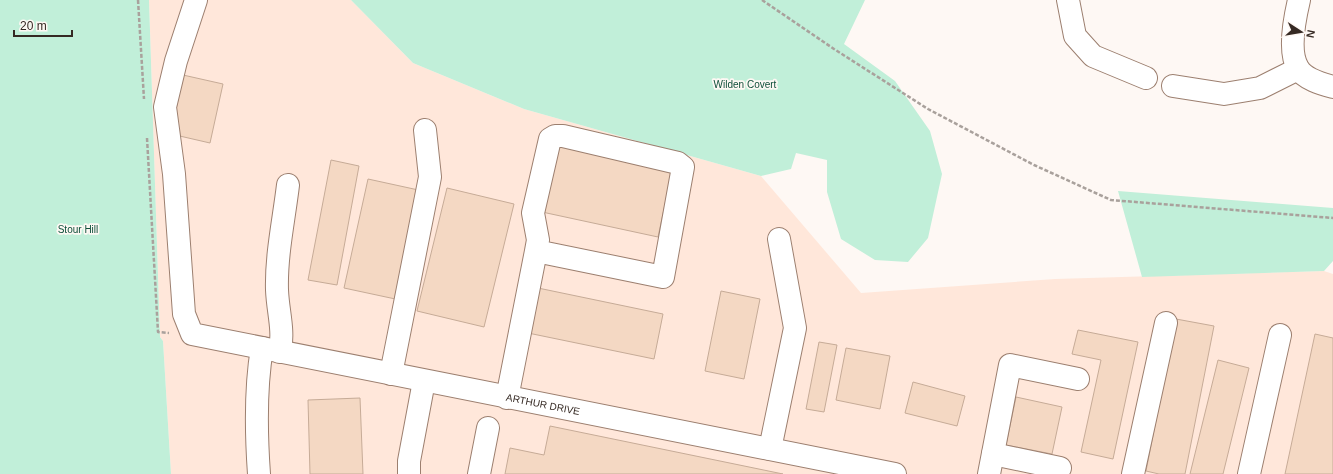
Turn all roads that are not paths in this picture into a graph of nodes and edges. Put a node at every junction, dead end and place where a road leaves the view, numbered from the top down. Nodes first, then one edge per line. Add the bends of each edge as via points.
1 (196, 0) edge
2 (1299, 0) edge
3 (1069, 6) edge
4 (1298, 69) junction
5 (1146, 78) dead end
6 (1173, 86) dead end
7 (1333, 87) edge
8 (425, 130) dead end
9 (288, 185) dead end
10 (779, 239) dead end
11 (536, 251) junction
12 (1166, 323) dead end
13 (1280, 335) dead end
14 (271, 350) junction
15 (391, 374) junction
16 (1078, 379) dead end
17 (424, 381) junction
18 (506, 398) junction
19 (488, 428) dead end
20 (770, 449) junction
21 (991, 464) edge
22 (1060, 468) dead end
23 (259, 474) edge
24 (409, 474) edge
25 (479, 474) edge
26 (895, 474) edge
27 (1133, 474) edge
28 (1249, 474) edge

1 - 14 street, ARTHUR DRIVE via 165,107 174,174 184,314 192,334
2 - 4 street via 1293,27
3 - 5 street via 1075,36 1093,56
4 - 6 street via 1260,88 1224,94
4 - 7 street via 1314,82
8 - 15 street via 430,177
9 - 14 street via 277,290 283,335
10 - 20 street via 795,328
11 - 11 street via 663,277 683,167 678,163 563,136 550,138 533,213 538,240
11 - 18 street
12 - 27 street
13 - 28 street
14 - 15 street, ARTHUR DRIVE
14 - 23 street via 258,374
15 - 17 street, ARTHUR DRIVE
16 - 21 street via 1010,365
17 - 18 street, ARTHUR DRIVE
17 - 24 street via 409,461
18 - 20 street, ARTHUR DRIVE
19 - 25 street
20 - 26 street, ARTHUR DRIVE
21 - 22 street

